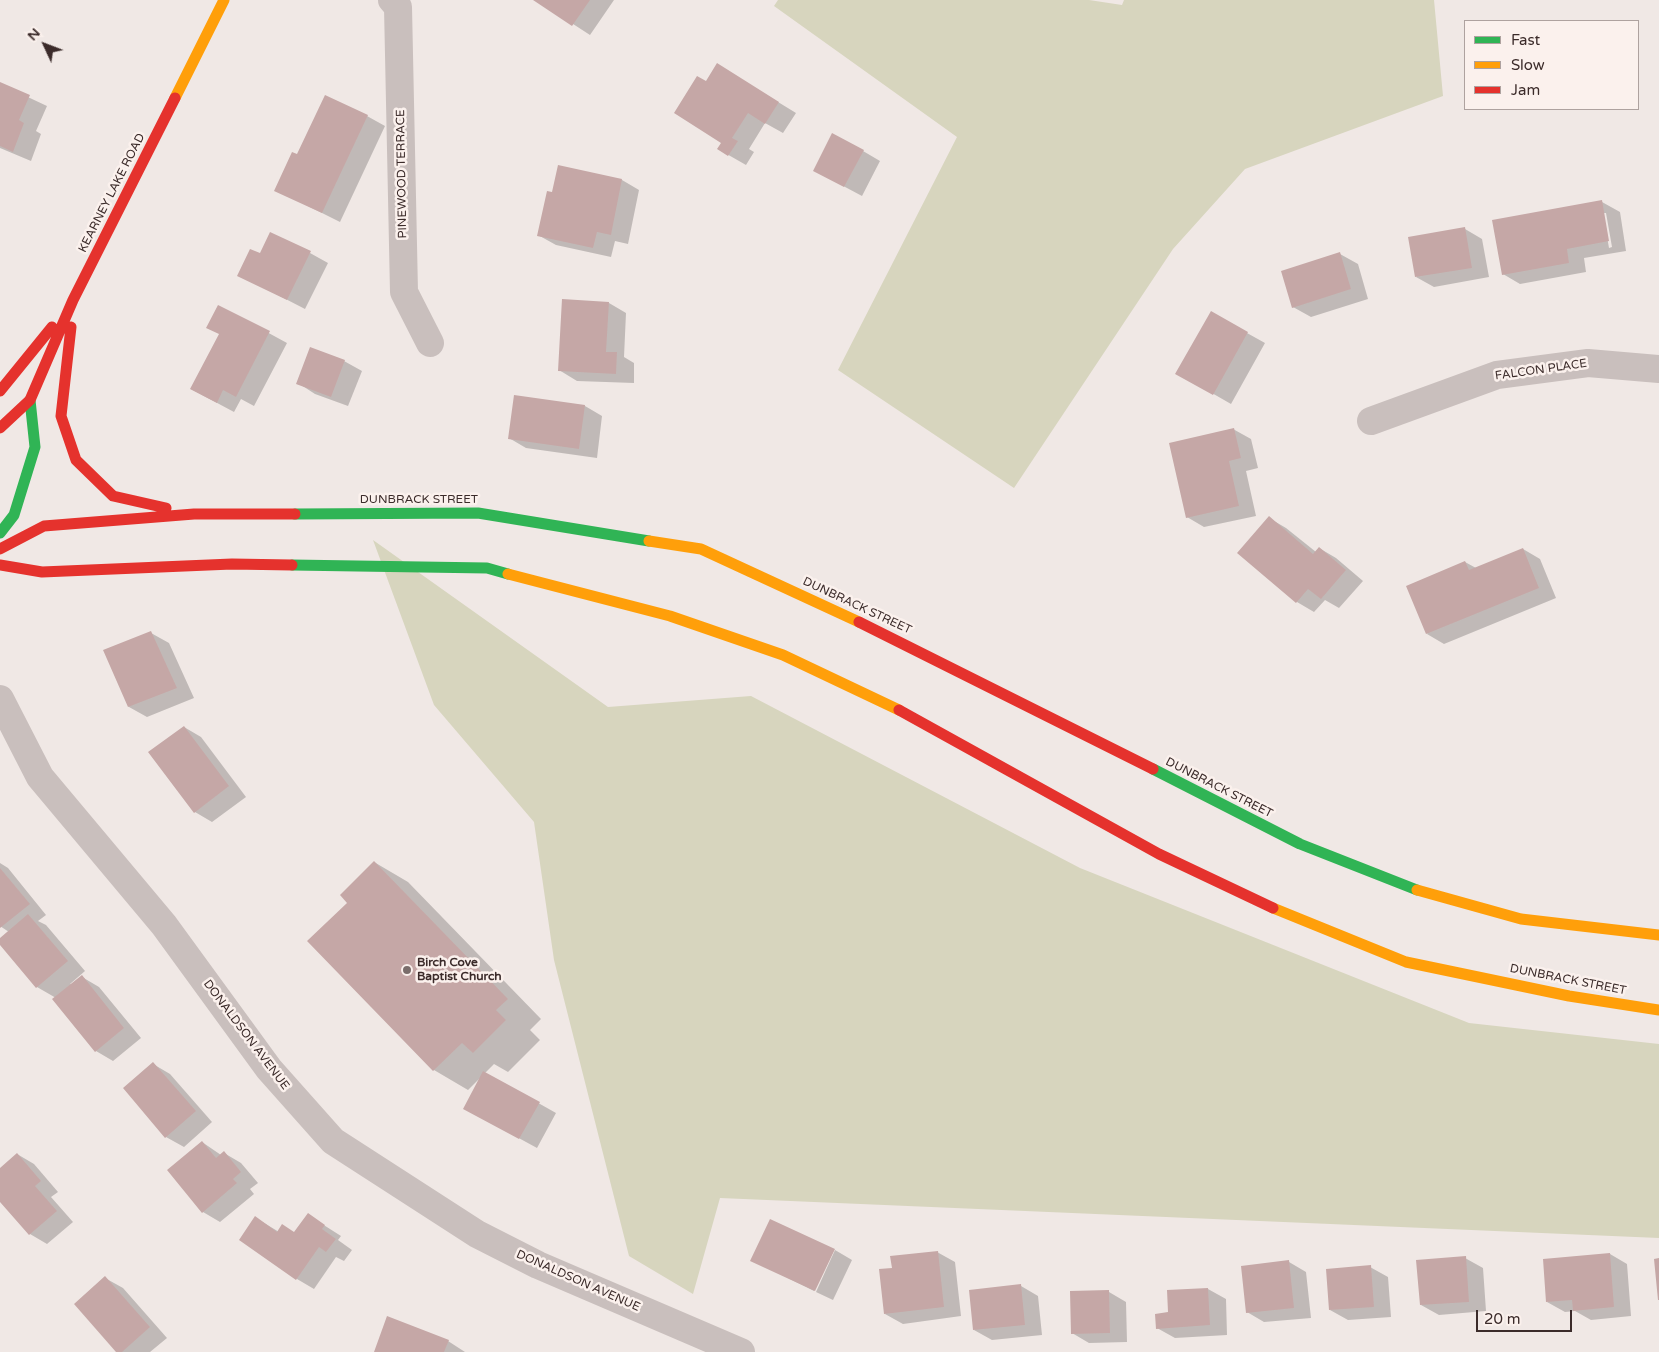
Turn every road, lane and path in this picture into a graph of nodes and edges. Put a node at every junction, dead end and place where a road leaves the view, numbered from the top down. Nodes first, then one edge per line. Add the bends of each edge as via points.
1 (224, 0) edge
2 (392, 0) edge
3 (74, 300) junction
4 (430, 343) dead end
5 (1659, 369) edge
6 (0, 391) edge
7 (30, 400) junction
8 (1371, 421) dead end
9 (0, 428) edge
10 (194, 514) junction
11 (0, 533) edge
12 (0, 550) edge
13 (0, 565) edge
14 (0, 699) edge
15 (1659, 935) edge
16 (1659, 1010) edge
17 (741, 1352) edge

1 - 3 main road, KEARNEY LAKE ROAD
2 - 4 street, PINEWOOD TERRACE via 398,7 404,292
3 - 6 main road
3 - 7 main road, KEARNEY LAKE ROAD
3 - 10 main road via 61,416 76,460 113,496
5 - 8 street, FALCON PLACE via 1588,363 1497,375
7 - 9 main road, KEARNEY LAKE ROAD
7 - 11 main road, KEARNEY LAKE ROAD via 35,447 14,515
10 - 12 main road, DUNBRACK STREET via 44,526
10 - 15 main road, DUNBRACK STREET via 478,513 701,549 888,635 1300,844 1417,890 1522,919
13 - 16 main road, DUNBRACK STREET via 42,572 232,564 487,568 670,616 783,655 877,698 1159,854 1280,911 1406,962 1569,996
14 - 17 street, DONALDSON AVENUE via 40,777 164,925 269,1069 332,1141 477,1234 538,1265

